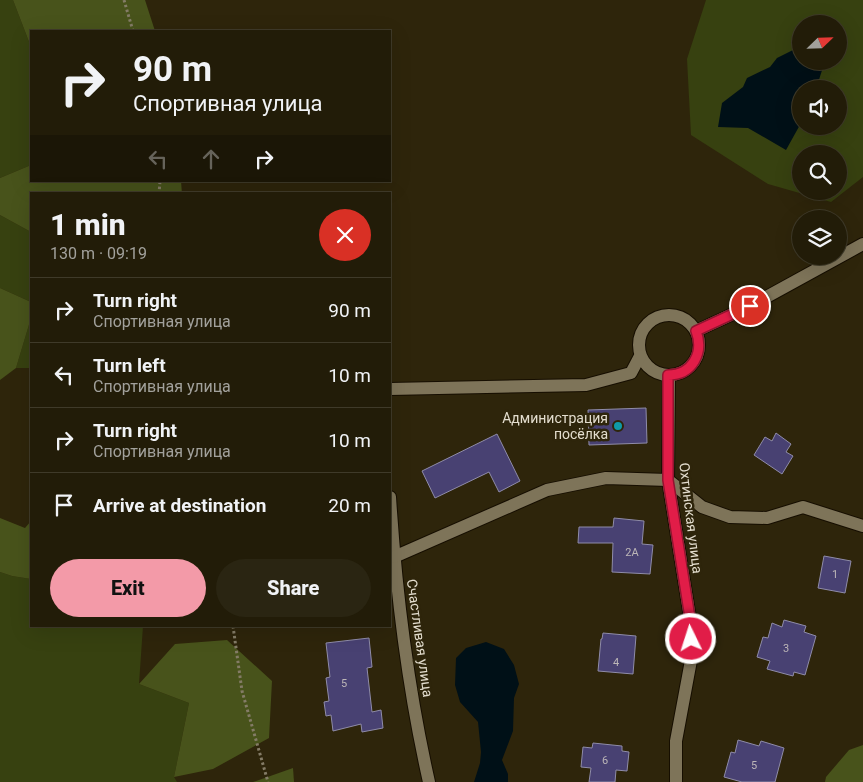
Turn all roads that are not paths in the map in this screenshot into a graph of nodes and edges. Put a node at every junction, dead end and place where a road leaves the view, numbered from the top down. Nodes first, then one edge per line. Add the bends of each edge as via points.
1 (863, 244) edge
2 (696, 331) junction
3 (640, 356) junction
4 (668, 375) junction
5 (391, 389) edge
6 (668, 480) junction
7 (391, 512) edge
8 (863, 526) edge
9 (394, 557) junction
10 (429, 782) edge
11 (676, 782) edge

1 - 2 street via 750,306
2 - 3 street via 683,317 668,314 654,317 643,327 638,341
2 - 4 street via 700,341 698,356 689,368 676,375
3 - 4 street via 648,368
3 - 5 street via 631,373 586,385
4 - 6 street, Охтинская улица
6 - 8 street via 702,507 730,517 767,518 803,507
6 - 9 street via 606,478 547,490
6 - 11 street, Охтинская улица via 691,624 692,654 676,741
7 - 9 street, Счастливая улица
9 - 10 street, Счастливая улица via 418,734

